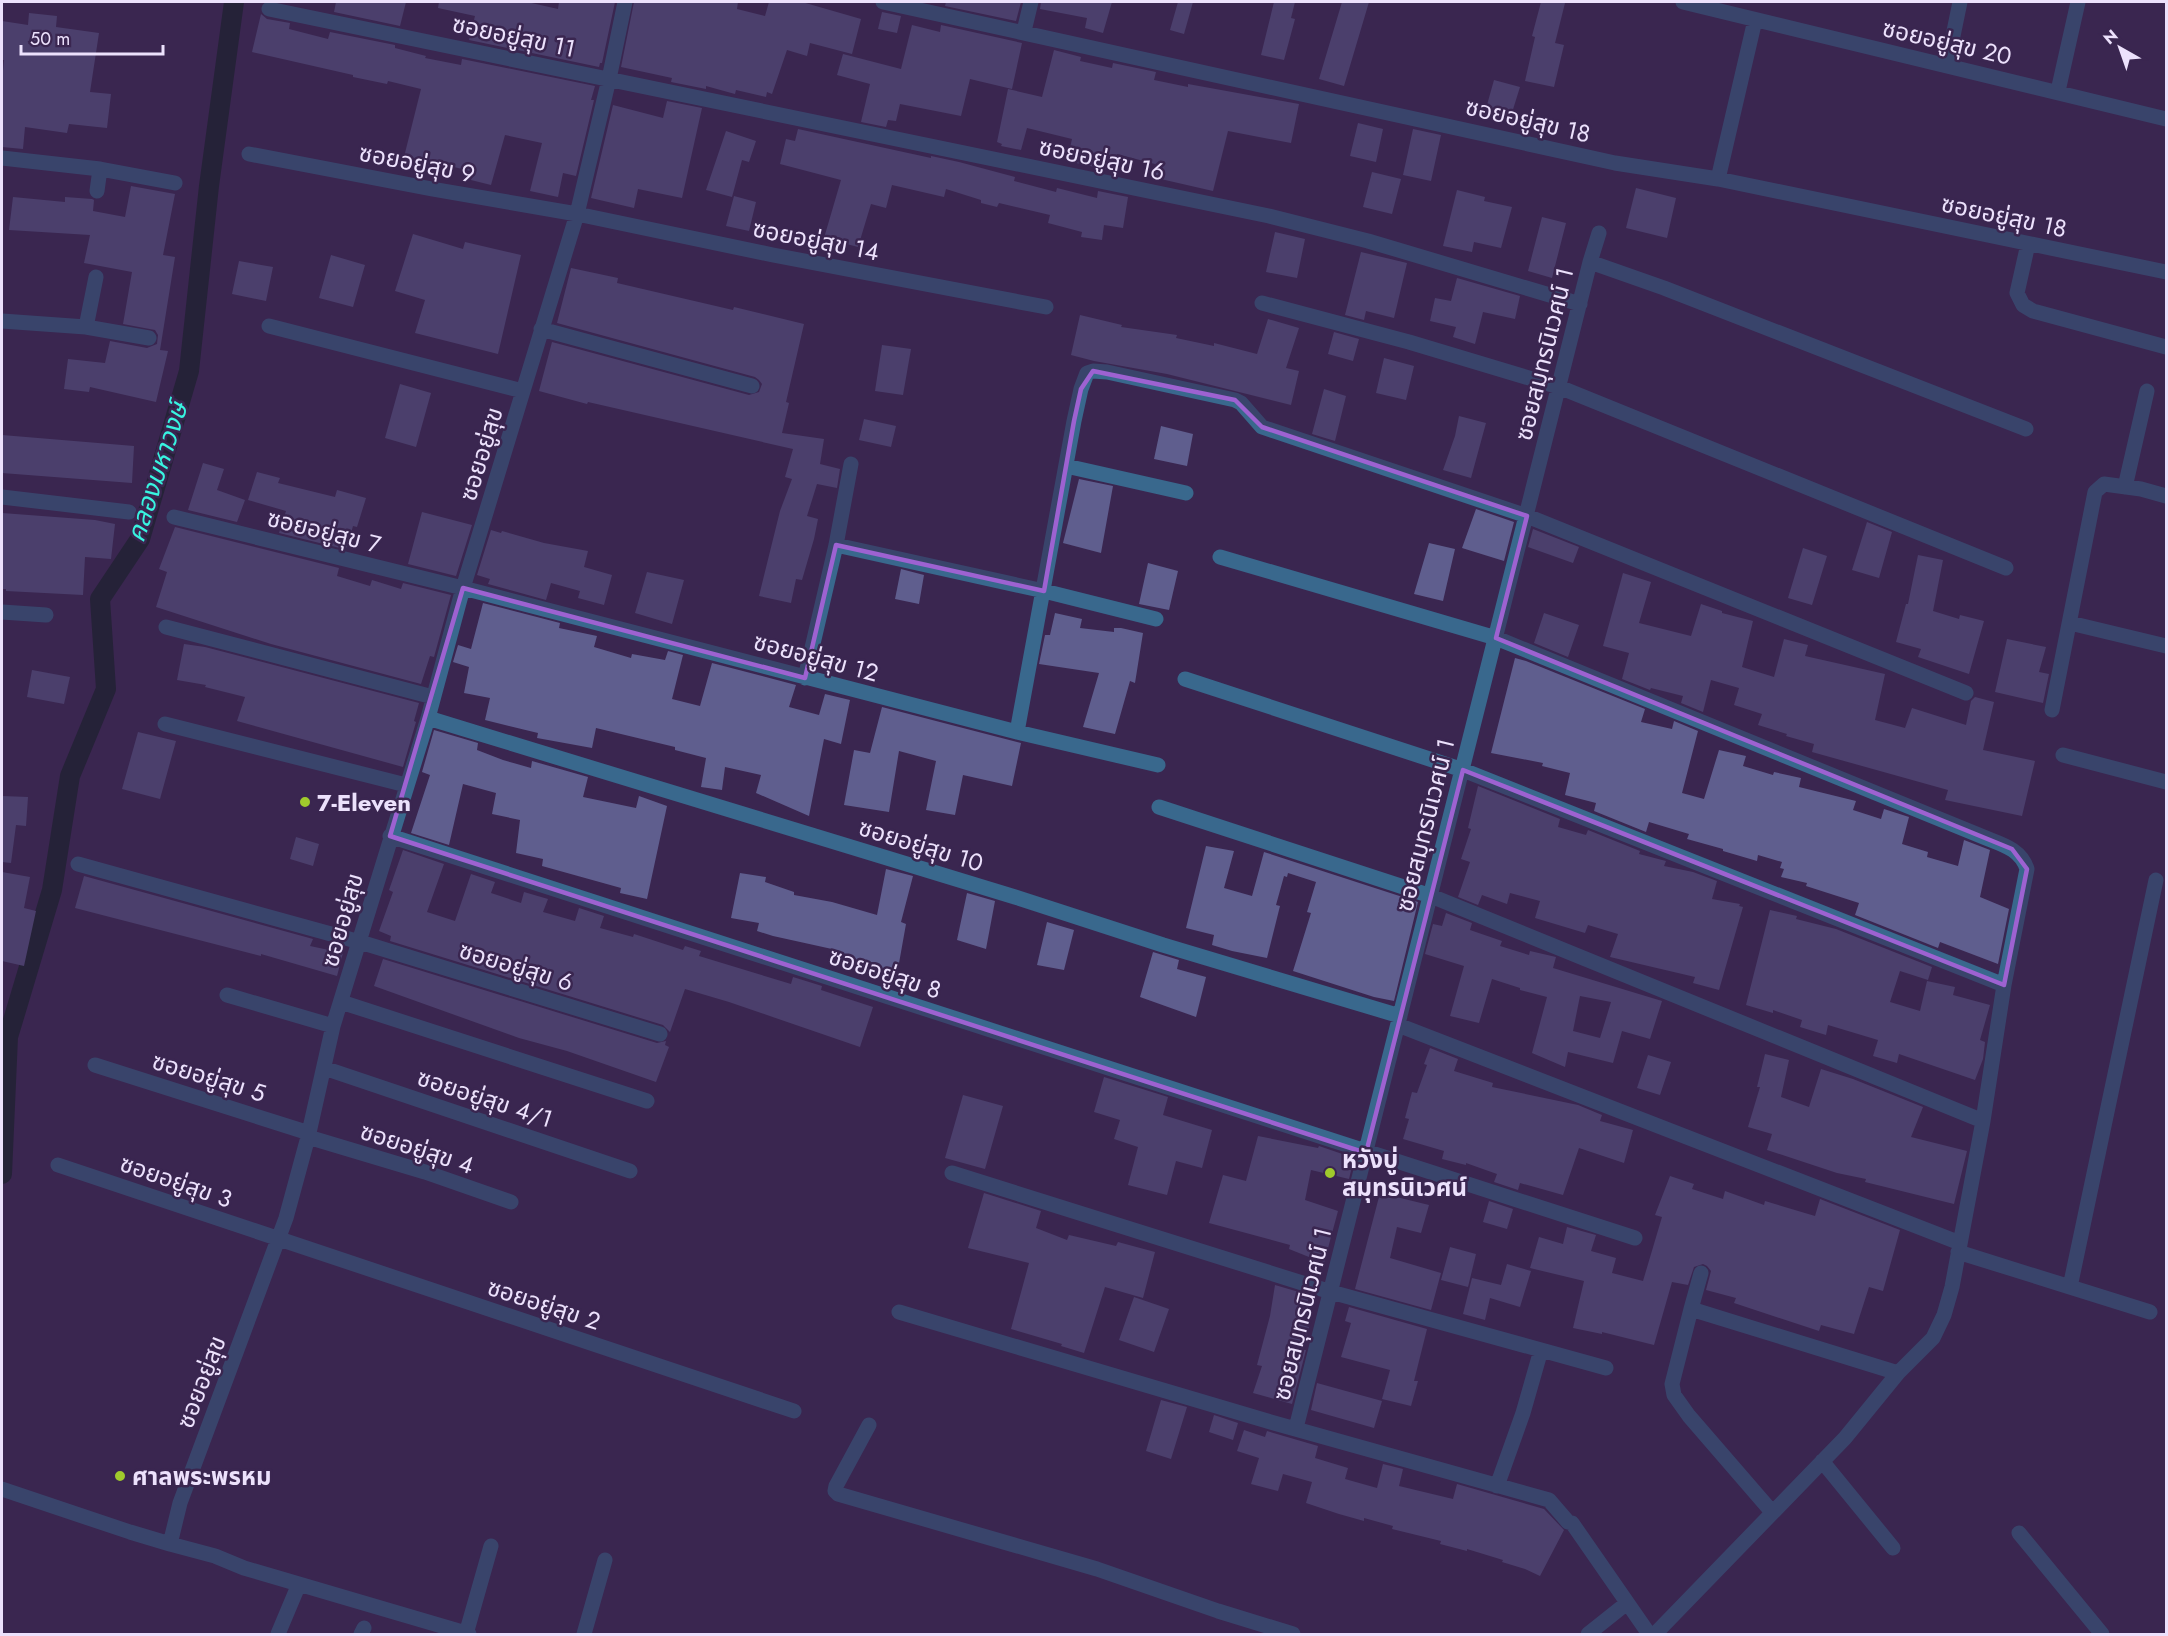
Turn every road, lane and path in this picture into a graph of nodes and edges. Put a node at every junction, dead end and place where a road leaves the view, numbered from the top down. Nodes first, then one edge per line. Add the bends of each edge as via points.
1 (625, 2) edge
2 (882, 2) edge
3 (1030, 2) edge
4 (1683, 2) edge
5 (1960, 2) edge
6 (2078, 2) edge
7 (915, 4) edge
8 (269, 9) dead end
9 (1755, 20) junction
10 (1024, 31) junction
11 (1947, 65) junction
12 (609, 79) junction
13 (2058, 91) junction
14 (2166, 119) edge
15 (249, 154) dead end
16 (2, 158) edge
17 (100, 169) junction
18 (1718, 179) junction
19 (175, 183) dead end
20 (97, 191) dead end
21 (577, 214) junction
22 (1599, 233) dead end
23 (2028, 244) junction
24 (1590, 262) junction
25 (2166, 272) edge
26 (96, 277) dead end
27 (1262, 303) dead end
28 (1580, 304) junction
29 (1046, 307) dead end
30 (2, 321) edge
31 (269, 326) dead end
32 (86, 327) junction
33 (541, 329) junction
34 (149, 339) dead end
35 (2166, 347) edge
36 (752, 386) dead end
37 (1559, 387) junction
38 (523, 391) junction
39 (2147, 391) dead end
40 (2026, 429) dead end
41 (851, 464) dead end
42 (1066, 466) junction
43 (2126, 487) junction
44 (1186, 493) dead end
45 (2166, 496) edge
46 (2, 497) edge
47 (129, 512) dead end
48 (1527, 516) junction
49 (174, 517) dead end
50 (836, 545) junction
51 (1220, 557) dead end
52 (2006, 568) dead end
53 (463, 588) junction
54 (1044, 591) junction
55 (2, 612) edge
56 (46, 615) dead end
57 (1156, 620) dead end
58 (2070, 623) junction
59 (166, 627) dead end
60 (1496, 638) junction
61 (2166, 646) edge
62 (806, 678) junction
63 (1185, 679) dead end
64 (1966, 693) dead end
65 (433, 697) junction
66 (2052, 710) dead end
67 (428, 718) junction
68 (165, 724) dead end
69 (1017, 732) junction
70 (2063, 755) dead end
71 (1158, 765) dead end
72 (1462, 770) junction
73 (2166, 782) edge
74 (406, 785) junction
75 (1159, 807) dead end
76 (390, 836) junction
77 (78, 864) dead end
78 (2157, 880) dead end
79 (1431, 896) junction
80 (360, 942) junction
81 (2004, 985) junction
82 (227, 995) dead end
83 (341, 1002) junction
84 (1399, 1021) junction
85 (333, 1026) junction
86 (660, 1034) dead end
87 (95, 1065) dead end
88 (324, 1068) junction
89 (647, 1101) dead end
90 (1983, 1121) junction
91 (309, 1135) junction
92 (1366, 1153) junction
93 (58, 1165) dead end
94 (630, 1171) dead end
95 (952, 1173) dead end
96 (511, 1202) dead end
97 (1635, 1238) dead end
98 (279, 1239) junction
99 (1959, 1248) junction
100 (1701, 1273) dead end
101 (2070, 1287) junction
102 (1331, 1292) junction
103 (1691, 1309) junction
104 (899, 1312) dead end
105 (2150, 1312) dead end
106 (1541, 1350) junction
107 (1606, 1368) dead end
108 (1898, 1373) junction
109 (794, 1411) dead end
110 (869, 1425) dead end
111 (1296, 1428) junction
112 (1822, 1461) junction
113 (1497, 1486) junction
114 (2, 1489) edge
115 (1772, 1512) junction
116 (2019, 1533) dead end
117 (170, 1544) junction
118 (491, 1546) dead end
119 (1893, 1548) dead end
120 (605, 1560) dead end
121 (299, 1584) junction
122 (1627, 1603) junction
123 (467, 1634) edge
124 (278, 1635) edge
125 (584, 1635) edge
126 (1293, 1635) edge
127 (1588, 1635) edge
128 (1649, 1635) edge
129 (1655, 1635) edge
130 (2102, 1635) edge

1 - 12 street, ซอยอยู่สุข
2 - 7 street, ซอยอยู่สุข 18
3 - 10 street
4 - 9 street, ซอยอยู่สุข 20
5 - 11 street
6 - 13 street
7 - 10 street, ซอยอยู่สุข 18
8 - 12 street, ซอยอยู่สุข 11
9 - 11 street, ซอยอยู่สุข 20
9 - 18 street
10 - 18 street, ซอยอยู่สุข 18 via 1616,162
11 - 13 street, ซอยอยู่สุข 20
12 - 21 street, ซอยอยู่สุข
12 - 28 street, ซอยอยู่สุข 16 via 1269,216
13 - 14 street, ซอยอยู่สุข 20
15 - 21 street, ซอยอยู่สุข 9
16 - 17 street
17 - 19 street
17 - 20 street
18 - 23 street, ซอยอยู่สุข 18
21 - 29 street, ซอยอยู่สุข 14
21 - 33 street, ซอยอยู่สุข
22 - 24 street, ซอยสมุทรนิเวศน์ 1
23 - 25 street, ซอยอยู่สุข 18
23 - 35 street via 2017,293 2023,305 2053,318
24 - 28 street, ซอยสมุทรนิเวศน์ 1
24 - 40 street
26 - 32 street
27 - 37 street
28 - 37 street, ซอยสมุทรนิเวศน์ 1
30 - 32 street
31 - 38 street
32 - 34 street
33 - 36 street
33 - 38 street, ซอยอยู่สุข
37 - 48 street, ซอยสมุทรนิเวศน์ 1
37 - 52 street
38 - 53 street, ซอยอยู่สุข
39 - 43 street
41 - 50 street
42 - 44 street
42 - 48 street via 1081,389 1088,373 1107,372 1235,400 1262,428
42 - 54 street
43 - 45 street
43 - 58 street via 2104,484 2096,492
46 - 47 street
48 - 60 street, ซอยสมุทรนิเวศน์ 1
48 - 64 street
49 - 53 street, ซอยอยู่สุข 7
50 - 54 street
50 - 62 street
51 - 60 street
53 - 62 street, ซอยอยู่สุข 12
53 - 65 street, ซอยอยู่สุข
54 - 57 street
54 - 69 street
55 - 56 street
58 - 61 street
58 - 66 street
59 - 65 street
60 - 72 street, ซอยสมุทรนิเวศน์ 1
60 - 81 street via 2012,849 2028,869
62 - 69 street, ซอยอยู่สุข 12
63 - 72 street
65 - 67 street, ซอยอยู่สุข
67 - 74 street, ซอยอยู่สุข
67 - 84 street, ซอยอยู่สุข 10 via 981,886
68 - 74 street
69 - 71 street, ซอยอยู่สุข 12
70 - 73 street
72 - 79 street, ซอยสมุทรนิเวศน์ 1
72 - 81 street
74 - 76 street, ซอยอยู่สุข
75 - 79 street
76 - 80 street, ซอยอยู่สุข
76 - 92 street, ซอยอยู่สุข 8
77 - 80 street, ซอยอยู่สุข 6
78 - 101 street
79 - 84 street, ซอยสมุทรนิเวศน์ 1
79 - 90 street
80 - 83 street, ซอยอยู่สุข
80 - 86 street, ซอยอยู่สุข 6
81 - 90 street
82 - 85 street
83 - 85 street, ซอยอยู่สุข
83 - 89 street
84 - 92 street, ซอยสมุทรนิเวศน์ 1
84 - 99 street, ซอยอยู่สุข 10
85 - 88 street, ซอยอยู่สุข
87 - 91 street, ซอยอยู่สุข 5
88 - 91 street, ซอยอยู่สุข
88 - 94 street, ซอยอยู่สุข 4/1
90 - 99 street
91 - 96 street, ซอยอยู่สุข 4
91 - 98 street, ซอยอยู่สุข
92 - 97 street, ซอยอยู่สุข 8
92 - 102 street, ซอยสมุทรนิเวศน์ 1
93 - 98 street, ซอยอยู่สุข 3
95 - 102 street
98 - 109 street, ซอยอยู่สุข 2
98 - 117 street, ซอยอยู่สุข via 180,1503
99 - 101 street, ซอยอยู่สุข 10
99 - 108 street via 1944,1315 1933,1338
100 - 103 street
101 - 105 street, ซอยอยู่สุข 10
102 - 106 street
102 - 111 street, ซอยสมุทรนิเวศน์ 1
103 - 108 street
103 - 115 street via 1671,1384 1674,1395
104 - 111 street
106 - 107 street
106 - 113 street
108 - 112 street
110 - 126 street via 836,1486 838,1494 1096,1569
111 - 113 street
112 - 115 street
112 - 119 street
113 - 122 street via 1549,1500 1572,1523
114 - 117 street
115 - 129 street
116 - 130 street
117 - 121 street
118 - 123 street
120 - 125 street
121 - 123 street
121 - 124 street
122 - 127 street
122 - 128 street

